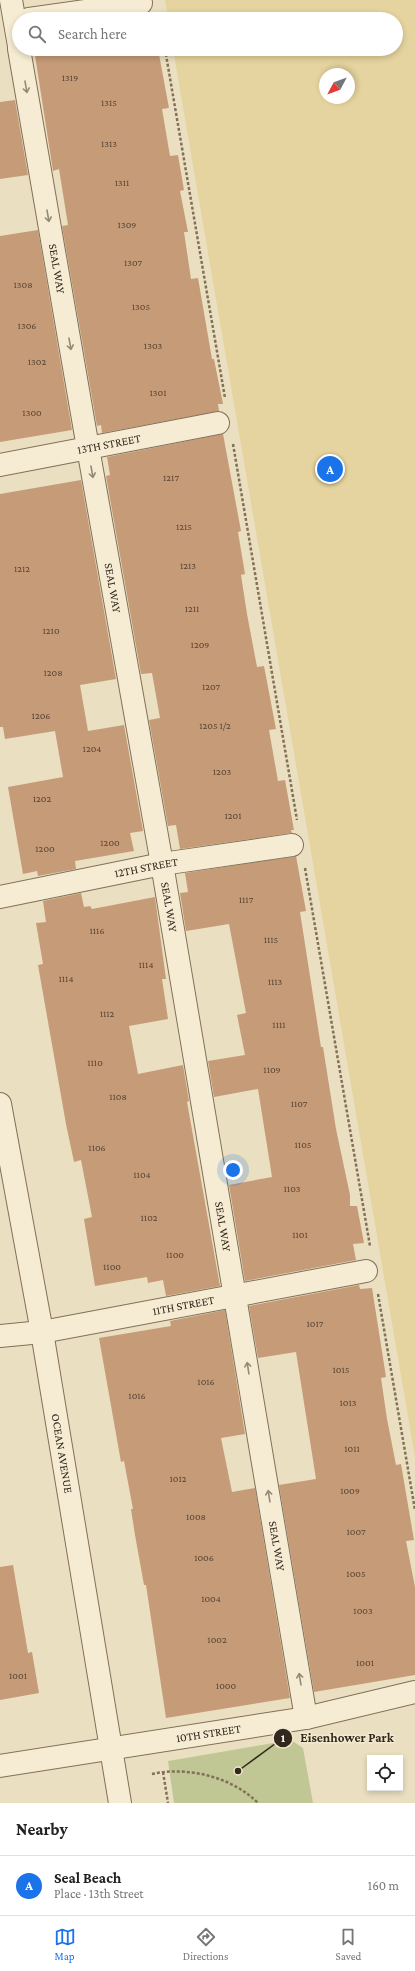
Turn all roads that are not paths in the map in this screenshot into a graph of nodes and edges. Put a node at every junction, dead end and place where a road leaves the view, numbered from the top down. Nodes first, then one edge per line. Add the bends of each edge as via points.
1 (11, 0) edge
2 (142, 3) dead end
3 (14, 12) edge
4 (79, 12) edge
5 (20, 56) edge
6 (226, 422) road end
7 (88, 448) junction
8 (0, 465) edge
9 (298, 853) road end
10 (162, 864) junction
11 (0, 897) edge
12 (0, 1104) edge
13 (366, 1271) dead end
14 (236, 1296) junction
15 (42, 1332) junction
16 (0, 1336) edge
17 (415, 1692) edge
18 (306, 1718) junction
19 (111, 1749) junction
20 (0, 1766) edge
21 (120, 1803) edge

1 - 3 street, SEAL WAY
2 - 4 street
5 -> 7 street, SEAL WAY
6 - 7 street, 13TH STREET
7 - 8 street, 13TH STREET
7 -> 10 street, SEAL WAY
9 - 10 street, 12TH STREET
10 - 11 street, 12TH STREET
10 - 14 street, SEAL WAY
12 - 15 street, OCEAN AVENUE
13 - 14 street, 11TH STREET
14 - 15 street, 11TH STREET
18 -> 14 street, SEAL WAY
15 - 16 street, 11TH STREET
15 - 19 street, OCEAN AVENUE
17 - 18 street, 10TH STREET
18 - 19 street, 10TH STREET
19 - 20 street, 10TH STREET
19 - 21 street, OCEAN AVENUE

